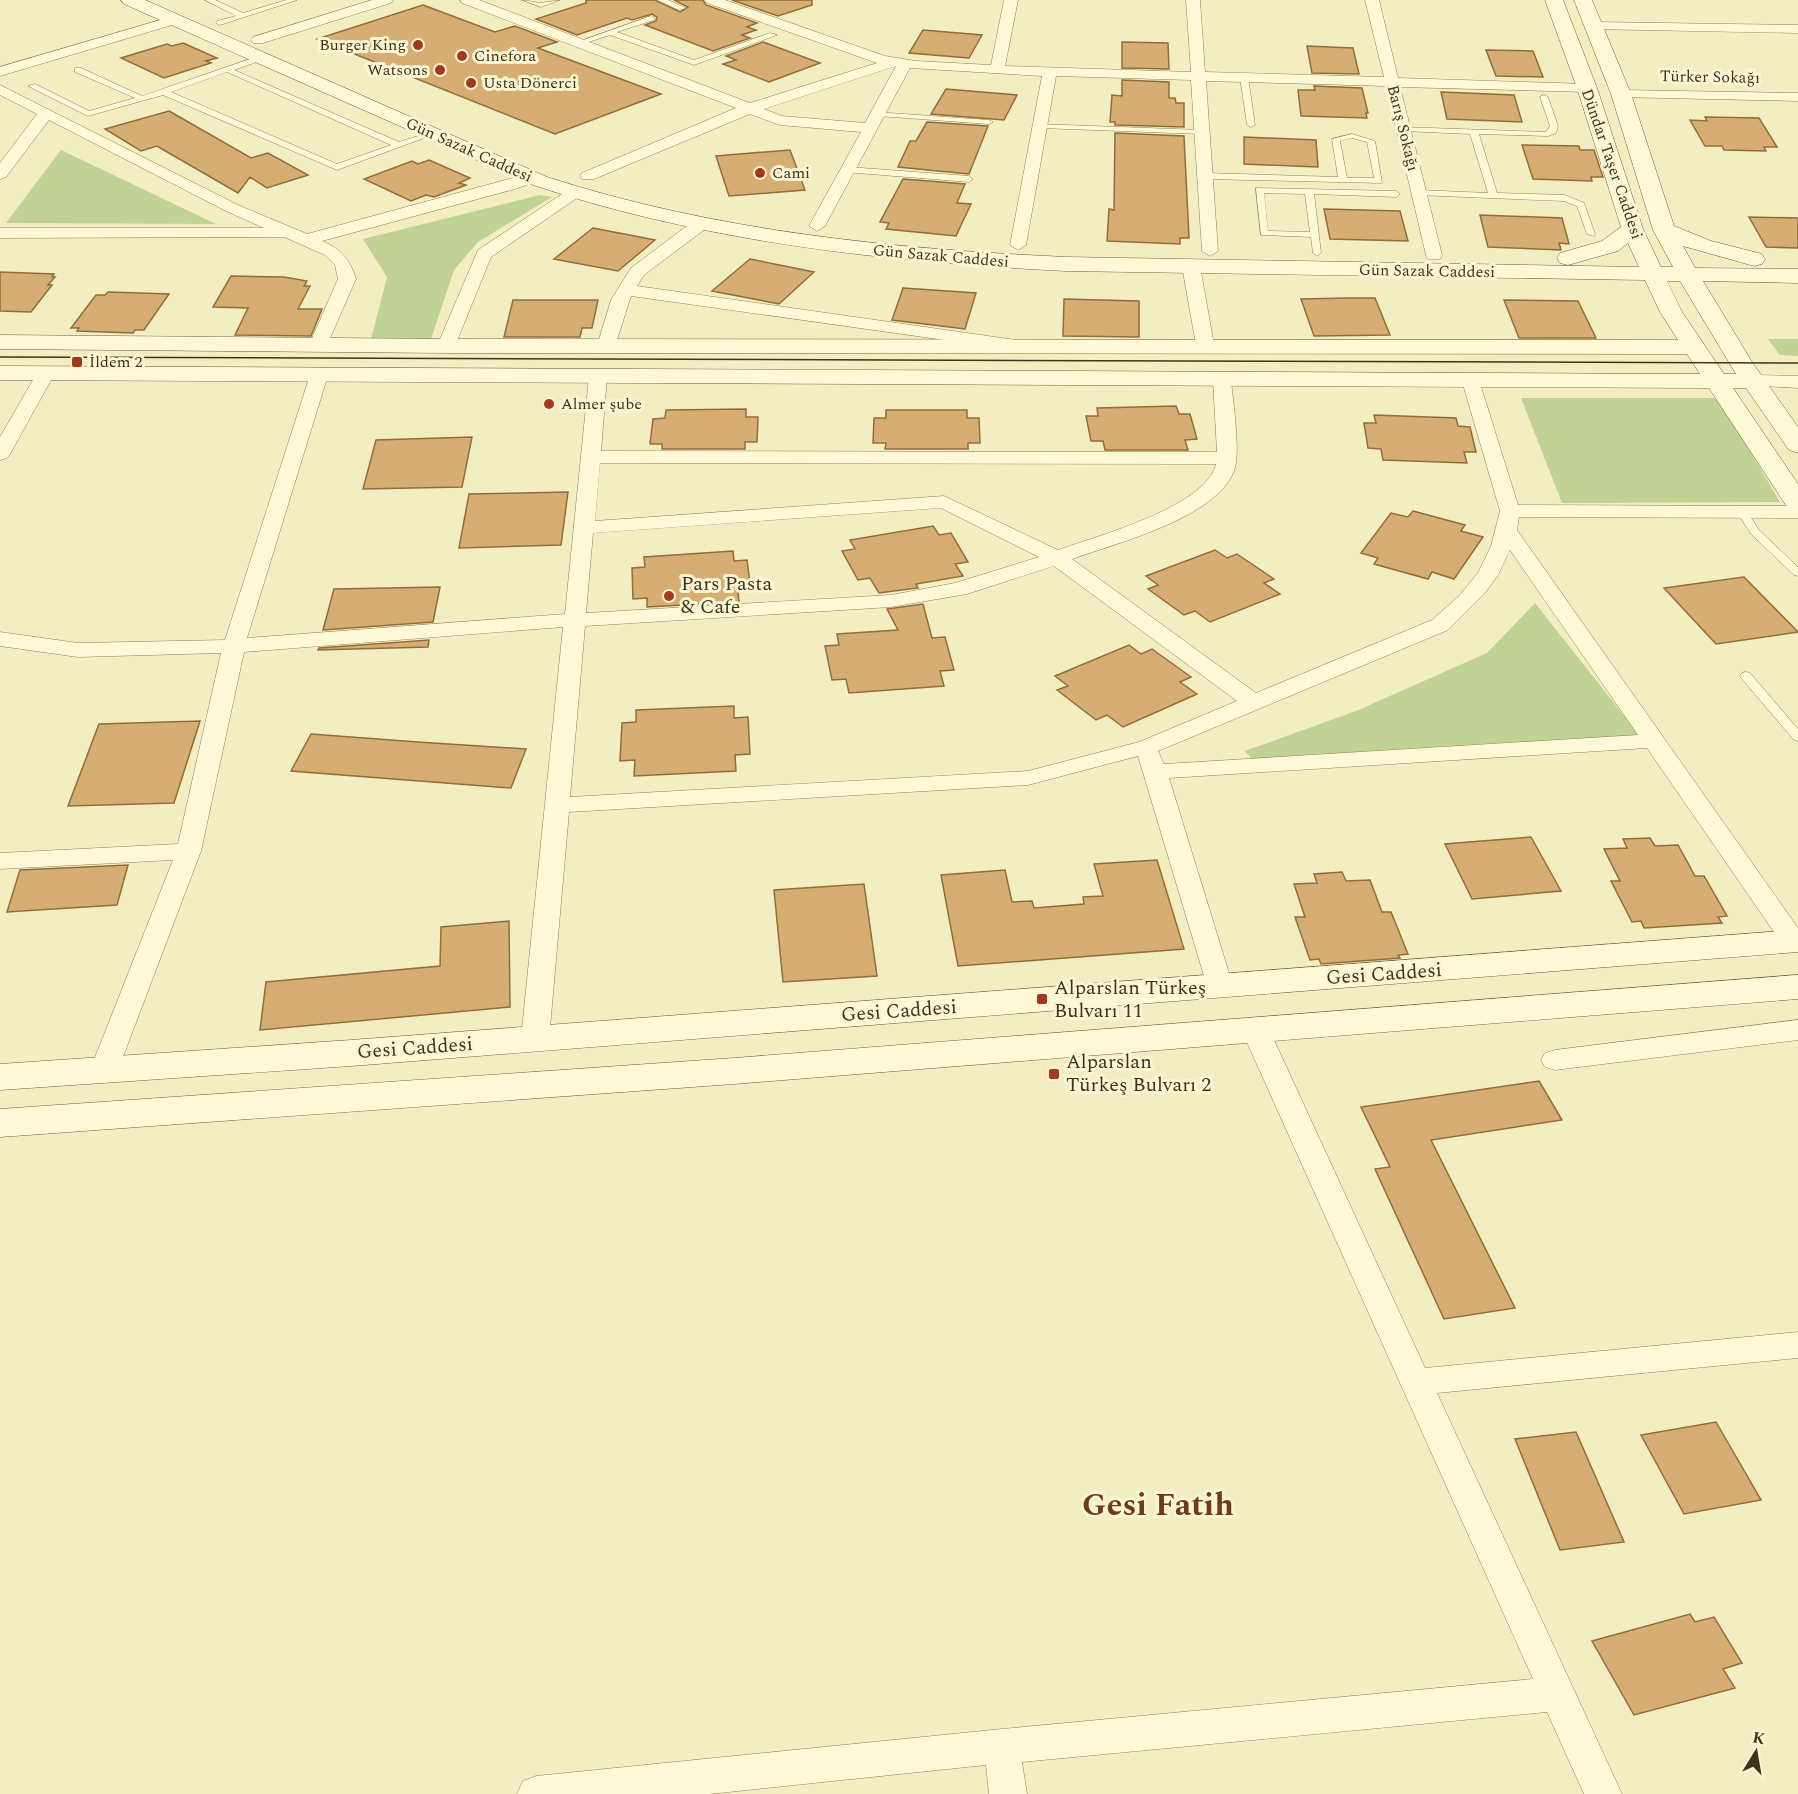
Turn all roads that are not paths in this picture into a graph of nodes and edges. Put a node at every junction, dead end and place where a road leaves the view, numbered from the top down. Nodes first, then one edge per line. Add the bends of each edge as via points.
1 (130, 0) edge
2 (167, 0) edge
3 (228, 0) edge
4 (293, 0) edge
5 (386, 0) edge
6 (467, 0) edge
7 (526, 0) edge
8 (556, 0) edge
9 (661, 0) edge
10 (712, 0) edge
11 (1011, 0) edge
12 (1193, 0) edge
13 (1372, 0) edge
14 (1554, 0) edge
15 (1583, 0) edge
16 (682, 8) dead end
17 (215, 9) edge
18 (243, 15) junction
19 (651, 18) dead end
20 (174, 20) junction
21 (1594, 26) junction
22 (1798, 29) edge
23 (610, 32) junction
24 (773, 35) dead end
25 (579, 43) junction
26 (259, 49) junction
27 (899, 63) junction
28 (226, 69) junction
29 (78, 70) dead end
30 (997, 70) junction
31 (1050, 71) junction
32 (0, 72) edge
33 (1198, 76) junction
34 (1244, 77) junction
35 (1392, 82) junction
36 (32, 86) dead end
37 (1587, 88) junction
38 (164, 92) junction
39 (4, 93) edge
40 (1621, 94) junction
41 (1544, 97) dead end
42 (1798, 97) edge
43 (141, 99) junction
44 (750, 108) junction
45 (46, 113) junction
46 (452, 120) dead end
47 (874, 121) junction
48 (988, 122) dead end
49 (1251, 125) dead end
50 (1040, 126) junction
51 (1403, 129) junction
52 (1202, 132) junction
53 (1474, 132) junction
54 (431, 134) junction
55 (398, 145) junction
56 (566, 168) dead end
57 (848, 170) junction
58 (0, 174) edge
59 (588, 176) junction
60 (1205, 176) junction
61 (531, 178) junction
62 (969, 179) dead end
63 (1343, 180) junction
64 (1309, 192) junction
65 (574, 193) junction
66 (1419, 193) junction
67 (1396, 194) dead end
68 (1493, 195) junction
69 (702, 224) junction
70 (817, 226) junction
71 (1632, 229) junction
72 (1664, 230) junction
73 (0, 233) edge
74 (1591, 234) dead end
75 (297, 236) junction
76 (1316, 244) junction
77 (1018, 245) junction
78 (1210, 251) junction
79 (1434, 255) junction
80 (1754, 259) junction
81 (1798, 260) edge
82 (1191, 266) junction
83 (1570, 266) junction
84 (1650, 267) junction
85 (1684, 267) junction
86 (1788, 276) edge
87 (626, 290) junction
88 (1671, 312) junction
89 (1720, 327) junction
90 (0, 342) edge
91 (318, 345) junction
92 (1017, 345) junction
93 (1204, 345) junction
94 (446, 346) junction
95 (606, 346) junction
96 (1694, 347) junction
97 (0, 373) edge
98 (46, 373) junction
99 (319, 375) junction
100 (598, 377) junction
101 (1222, 380) junction
102 (1471, 381) junction
103 (1754, 381) junction
104 (1798, 381) edge
105 (1715, 382) junction
106 (1798, 445) edge
107 (0, 454) edge
108 (590, 457) junction
109 (1227, 458) junction
110 (1798, 504) edge
111 (1742, 512) junction
112 (1798, 512) edge
113 (1509, 522) junction
114 (583, 528) junction
115 (1057, 558) junction
116 (1798, 573) edge
117 (575, 620) junction
118 (0, 639) edge
119 (234, 646) junction
120 (1746, 676) dead end
121 (1254, 703) junction
122 (1798, 737) edge
123 (1653, 741) junction
124 (1148, 747) junction
125 (1155, 772) junction
126 (557, 805) junction
127 (189, 851) junction
128 (0, 861) edge
129 (1796, 941) edge
130 (1220, 986) junction
131 (1798, 987) edge
132 (1255, 1029) junction
133 (1798, 1030) edge
134 (535, 1039) junction
135 (1555, 1060) dead end
136 (104, 1070) junction
137 (0, 1077) edge
138 (0, 1123) edge
139 (1798, 1345) edge
140 (1415, 1382) junction
141 (1557, 1695) junction
142 (1002, 1746) junction
143 (536, 1794) edge
144 (1008, 1794) edge
145 (1603, 1794) edge

1 - 20 street, Gün Sazak Caddesi
2 - 17 street, Gün Sazak Caddesi
3 - 17 lane
4 - 18 lane
5 - 26 street
6 - 25 street
7 - 8 lane via 542,5
9 - 16 lane
10 - 27 street
11 - 30 street
12 - 33 street
13 - 35 street, Barış Sokağı
14 - 37 street, Dündar Taşer Caddesi
15 - 21 street, Dündar Taşer Caddesi
17 - 18 lane
17 - 18 lane
17 - 26 street, Gün Sazak Caddesi
19 - 23 lane
20 - 26 street, Gün Sazak Caddesi
20 - 32 street
21 - 22 street
21 - 40 street, Dündar Taşer Caddesi
23 - 24 lane via 694,63
23 - 25 lane
25 - 44 street
26 - 28 lane
26 - 46 street, Gün Sazak Caddesi
26 - 54 street, Gün Sazak Caddesi
27 - 30 street
27 - 44 street
27 - 47 street
28 - 38 lane
28 - 55 lane
29 - 43 lane
30 - 31 street
31 - 33 street
31 - 50 street
33 - 34 street
33 - 52 street
34 - 35 street
34 - 49 lane
35 - 37 street
35 - 51 street, Barış Sokağı
36 - 43 lane via 88,114
37 - 71 street, Dündar Taşer Caddesi
38 - 43 lane
38 - 55 lane via 337,166
39 - 45 street
40 - 42 street, Türker Sokağı
40 - 72 street, Dündar Taşer Caddesi
41 - 53 lane via 1554,126 1551,133
44 - 47 street via 780,120
44 - 59 street
45 - 58 street
45 - 75 street via 232,208
47 - 48 lane
47 - 57 street
50 - 52 lane
50 - 77 street
51 - 53 lane
51 - 66 street, Barış Sokağı
52 - 60 street
53 - 68 lane
54 - 55 lane
54 - 61 street, Gün Sazak Caddesi
56 - 59 street, Gün Sazak Caddesi
57 - 62 lane
57 - 70 street
59 - 70 street, Gün Sazak Caddesi via 639,191
60 - 63 lane
60 - 78 street
61 - 65 street, Gün Sazak Caddesi
61 - 75 street
63 - 63 lane via 1379,181 1371,141 1352,136 1336,139
64 - 67 lane
64 - 76 lane
64 - 76 lane via 1259,190 1264,233
65 - 69 street, Gün Sazak Caddesi
65 - 94 street via 484,254
66 - 68 lane
66 - 79 street, Barış Sokağı
68 - 74 lane via 1572,200 1581,205
69 - 82 street, Gün Sazak Caddesi via 928,256 1045,264
69 - 87 street via 637,272
70 - 77 street, Gün Sazak Caddesi via 947,242
71 - 83 street via 1610,246
71 - 84 street, Dündar Taşer Caddesi
72 - 80 street
72 - 85 street, Dündar Taşer Caddesi
73 - 75 street
75 - 91 street via 331,251 346,272 345,286
76 - 78 street, Gün Sazak Caddesi
76 - 79 street, Gün Sazak Caddesi
77 - 78 street, Gün Sazak Caddesi
79 - 83 street, Gün Sazak Caddesi
80 - 81 street, Gün Sazak Caddesi
80 - 85 street, Gün Sazak Caddesi
82 - 83 street, Gün Sazak Caddesi
82 - 93 street
83 - 84 street, Gün Sazak Caddesi
83 - 88 street via 1636,292
84 - 85 street, Gün Sazak Caddesi
84 - 88 street, Dündar Taşer Caddesi
85 - 86 street, Gün Sazak Caddesi
85 - 89 street, Dündar Taşer Caddesi
86 - 89 street via 1739,297 1726,309
87 - 92 street
87 - 95 street
88 - 96 street, Dündar Taşer Caddesi
89 - 103 street, Dündar Taşer Caddesi
90 - 91 street
91 - 94 street
92 - 93 street
92 - 95 street
93 - 96 street
94 - 95 street
96 - 105 street, Dündar Taşer Caddesi
97 - 98 street
98 - 99 street
98 - 107 street
99 - 100 street
99 - 119 street
100 - 101 street
100 - 108 street
101 - 102 street
101 - 109 street
102 - 105 street
102 - 113 street
103 - 104 street
103 - 105 street
103 - 106 street, Dündar Taşer Caddesi
105 - 110 street, Dündar Taşer Caddesi
108 - 109 street
108 - 114 street
109 - 115 street via 1217,483 1194,503 1160,520
111 - 112 street
111 - 113 street
111 - 116 lane via 1755,532
113 - 121 street via 1501,552 1490,572 1440,625
113 - 123 street
114 - 115 street via 944,502
114 - 117 street
115 - 117 street via 959,589 891,601
115 - 121 street
117 - 119 street
117 - 126 street
118 - 119 street via 78,650
119 - 127 street
120 - 122 lane
121 - 124 street
123 - 125 street
123 - 129 street
124 - 125 street
124 - 126 street via 1028,778
125 - 130 street
126 - 134 street
127 - 128 street
127 - 136 street
129 - 130 street, Gesi Caddesi
130 - 134 street, Gesi Caddesi
131 - 132 street
132 - 138 street
132 - 140 street
133 - 135 street
134 - 136 street, Gesi Caddesi
136 - 137 street, Gesi Caddesi
139 - 140 street
140 - 141 street
141 - 142 street
141 - 145 street
142 - 143 street
142 - 144 street

